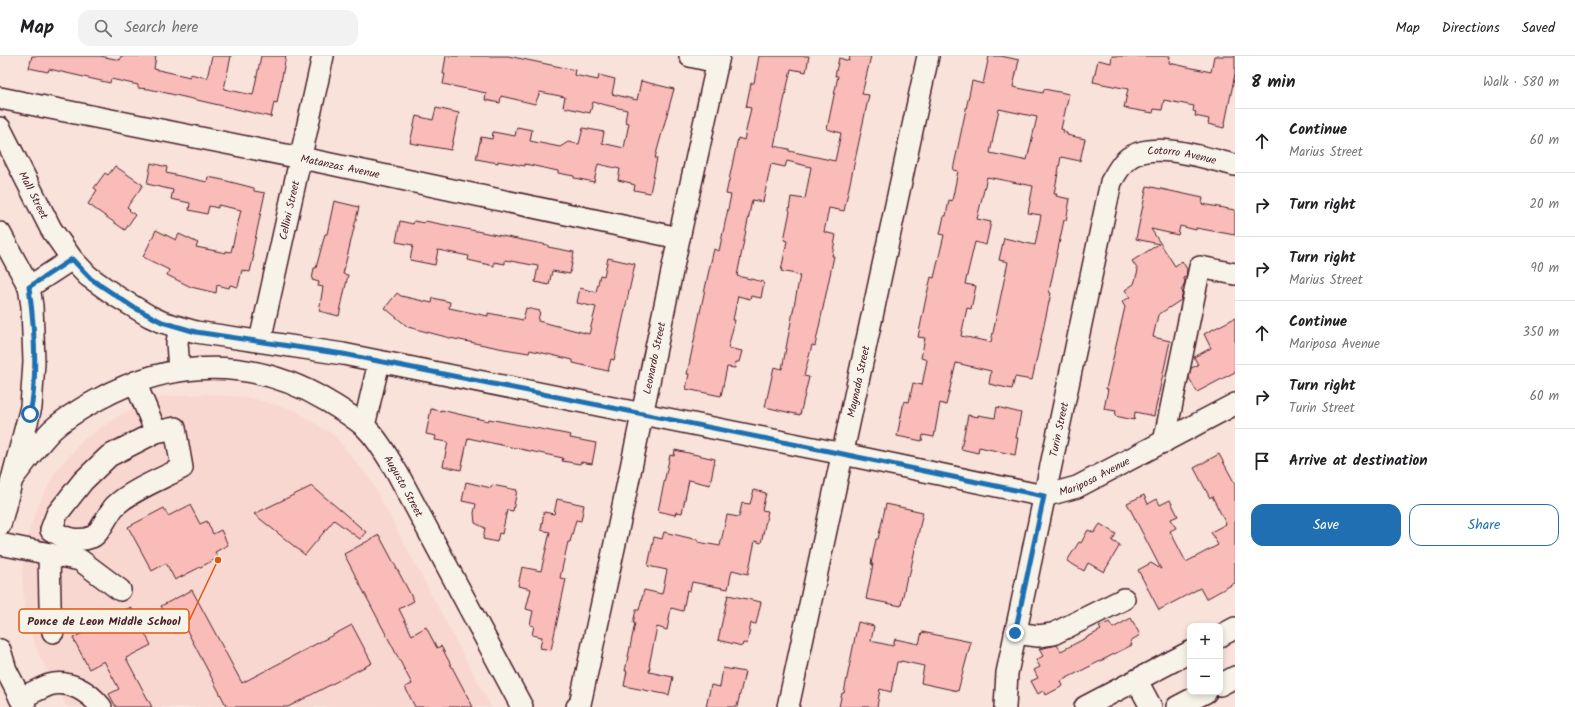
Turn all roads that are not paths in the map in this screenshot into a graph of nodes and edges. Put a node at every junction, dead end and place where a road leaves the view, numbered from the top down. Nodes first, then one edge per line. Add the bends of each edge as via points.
1 (323, 56) edge
2 (690, 56) edge
3 (928, 56) edge
4 (718, 59) edge
5 (0, 98) edge
6 (0, 128) edge
7 (301, 158) junction
8 (1129, 158) joint
9 (1235, 165) edge
10 (0, 233) edge
11 (679, 238) junction
12 (72, 259) junction
13 (1235, 274) edge
14 (29, 287) junction
15 (180, 328) junction
16 (260, 341) junction
17 (379, 362) junction
18 (189, 369) junction
19 (135, 382) junction
20 (1234, 408) edge
21 (642, 414) junction
22 (364, 426) junction
23 (156, 432) junction
24 (1164, 442) junction
25 (843, 454) junction
26 (6, 478) edge
27 (1044, 496) junction
28 (0, 525) edge
29 (0, 544) edge
30 (49, 554) junction
31 (120, 590) dead end
32 (1124, 599) dead end
33 (1235, 628) edge
34 (53, 632) dead end
35 (1015, 633) junction
36 (1223, 634) edge
37 (0, 650) edge
38 (1187, 654) edge
39 (1235, 677) edge
40 (1137, 681) junction
41 (1223, 683) edge
42 (1200, 695) edge
43 (23, 702) edge
44 (1180, 706) edge
45 (101, 707) edge
46 (522, 707) edge
47 (577, 707) edge
48 (788, 707) edge
49 (1005, 707) edge
50 (1085, 707) edge
51 (1151, 707) edge

1 - 7 street, Cellini Street
2 - 4 street
3 - 25 street, Maynada Street
4 - 11 street, Leonardo Street
5 - 7 street, Matanzas Avenue
6 - 12 street, Mall Street via 51,229
7 - 11 street, Matanzas Avenue
7 - 16 street, Cellini Street
8 - 9 street, Cotorro Avenue via 1137,153 1159,150
8 - 27 street, Turin Street via 1117,172 1109,188
10 - 14 street
11 - 21 street, Leonardo Street
12 - 14 street
12 - 15 street, Mall Street via 91,279 116,296 149,316
13 - 24 street via 1200,267
14 - 26 street via 34,348 32,398 30,414
15 - 16 street, Mariposa Avenue
15 - 18 street via 177,342
16 - 17 street, Mariposa Avenue
17 - 21 street, Mariposa Avenue
17 - 22 street
18 - 19 street, Augusto Street
18 - 22 street, Augusto Street via 240,370 271,375 316,394
19 - 23 street
19 - 26 street, Augusto Street via 84,407 53,430
20 - 24 street, Mariposa Avenue
21 - 25 street, Mariposa Avenue
21 - 47 street, Leonardo Street via 580,704
22 - 46 street, Augusto Street via 375,437 398,474
23 - 23 street via 175,428 182,468 130,495 115,506 94,537 81,541 61,536 51,530 57,514 83,481 109,456
24 - 27 street, Mariposa Avenue via 1077,486
25 - 27 street, Mariposa Avenue
25 - 48 street, Maynada Street
26 - 28 street
27 - 35 street, Turin Street
29 - 30 street
30 - 31 street via 80,560
30 - 34 street
32 - 35 street via 1053,634 1038,636
33 - 36 street
35 - 49 street, Turin Street via 1007,673
37 - 43 street via 6,670
38 - 40 street
39 - 41 street
40 - 50 street
40 - 51 street
42 - 44 street
43 - 45 street via 50,685 69,685 87,693

